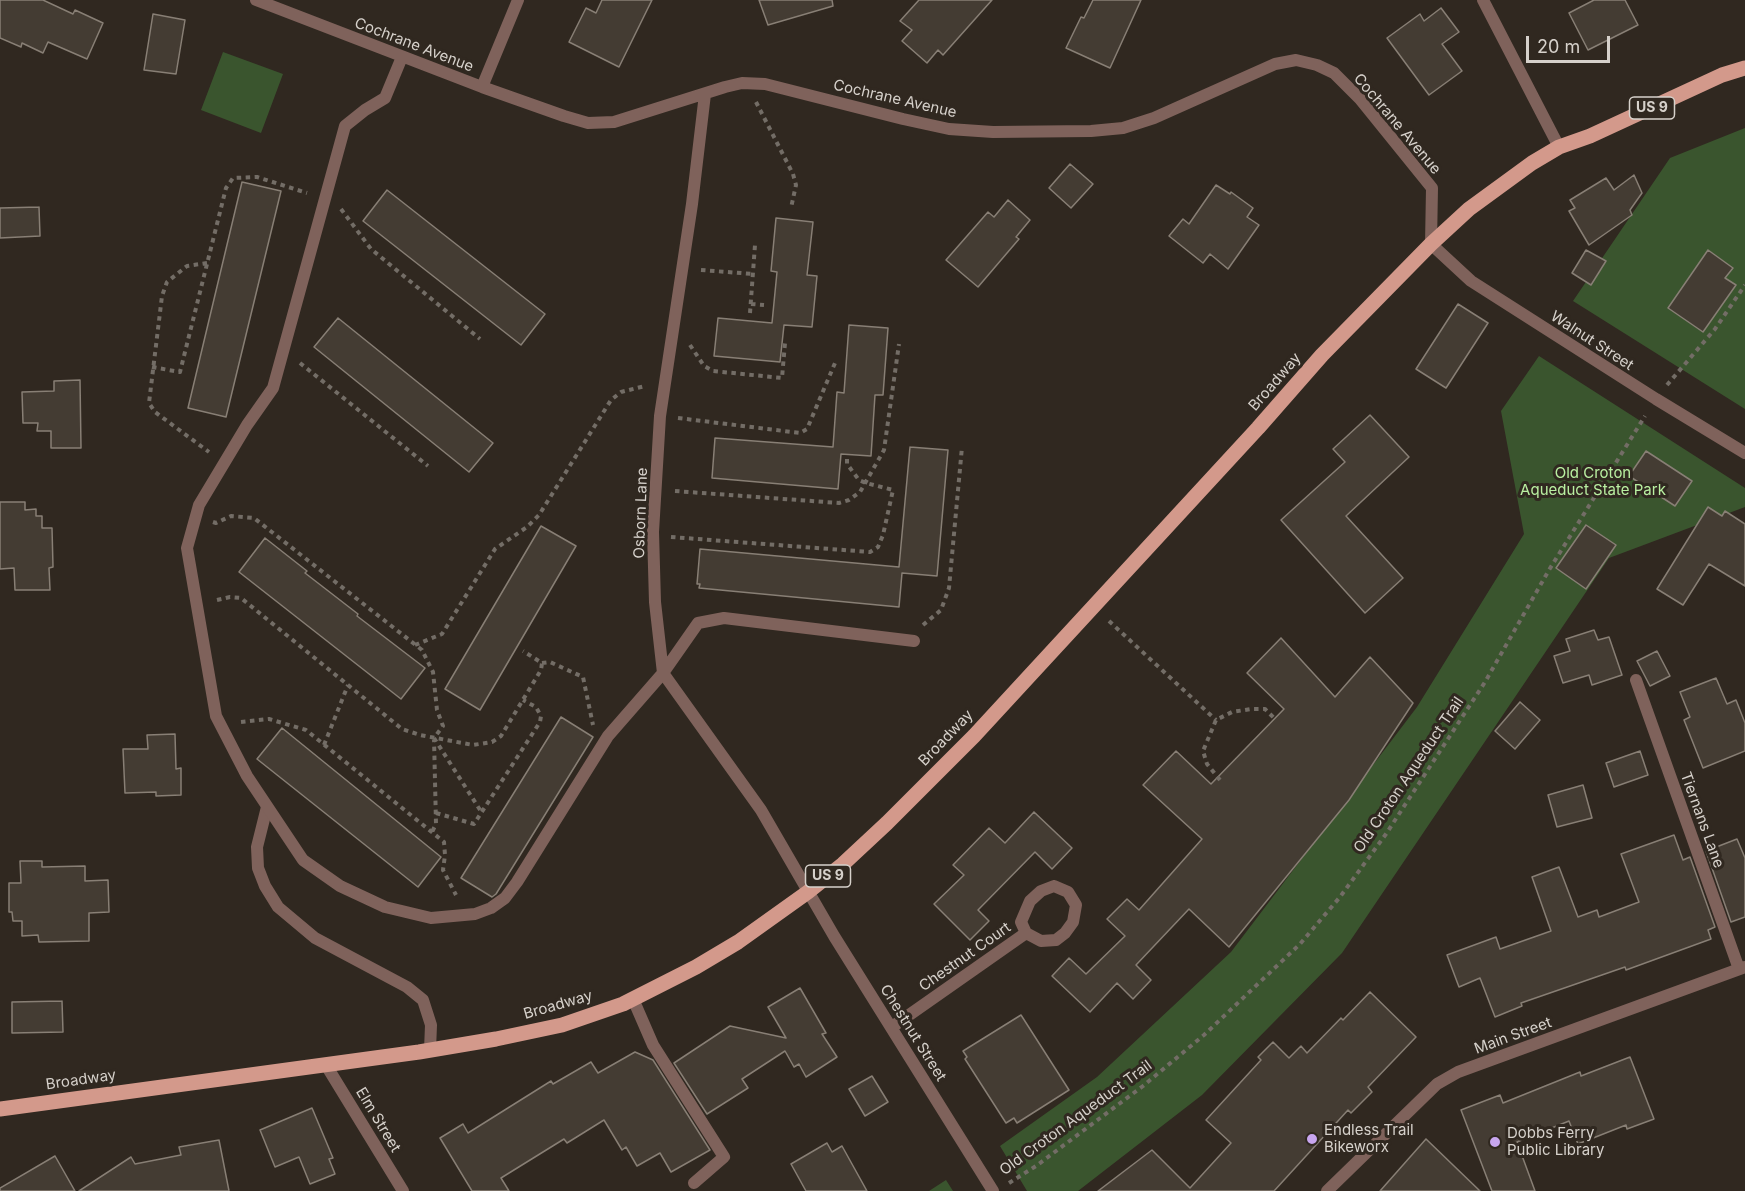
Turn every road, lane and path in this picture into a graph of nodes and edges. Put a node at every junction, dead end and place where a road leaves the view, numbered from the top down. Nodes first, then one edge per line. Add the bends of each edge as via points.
1 (256, 0) edge
2 (518, 0) edge
3 (1482, 0) edge
4 (402, 57) junction
5 (1745, 68) edge
6 (746, 84) junction
7 (482, 87) junction
8 (705, 94) junction
9 (1559, 147) junction
10 (324, 201) junction
11 (791, 208) dead end
12 (1431, 244) junction
13 (755, 245) dead end
14 (207, 263) junction
15 (682, 269) junction
16 (753, 274) junction
17 (1745, 285) edge
18 (751, 304) junction
19 (764, 305) dead end
20 (750, 313) dead end
21 (480, 339) dead end
22 (671, 343) junction
23 (785, 343) dead end
24 (898, 344) dead end
25 (282, 356) junction
26 (835, 363) dead end
27 (152, 367) dead end
28 (664, 387) junction
29 (1656, 399) junction
30 (660, 416) junction
31 (962, 447) dead end
32 (1745, 453) edge
33 (847, 458) dead end
34 (224, 463) junction
35 (428, 466) dead end
36 (866, 483) junction
37 (656, 490) junction
38 (195, 519) junction
39 (653, 532) junction
40 (196, 598) junction
41 (1093, 606) junction
42 (914, 641) joint
43 (415, 645) junction
44 (523, 651) dead end
45 (542, 663) junction
46 (663, 673) junction
47 (1636, 680) dead end
48 (348, 685) junction
49 (523, 700) junction
50 (1275, 719) dead end
51 (1216, 720) junction
52 (222, 728) junction
53 (608, 736) junction
54 (434, 738) junction
55 (324, 745) junction
56 (1220, 780) dead end
57 (267, 807) junction
58 (436, 813) junction
59 (482, 813) junction
60 (432, 832) junction
61 (808, 892) junction
62 (467, 915) junction
63 (1026, 933) junction
64 (1742, 968) edge
65 (633, 999) junction
66 (892, 1026) junction
67 (430, 1050) junction
68 (326, 1065) junction
69 (0, 1109) edge
70 (694, 1183) dead end
71 (1005, 1185) dead end
72 (403, 1191) edge
73 (993, 1191) edge
74 (1327, 1191) edge

1 - 4 street, Cochrane Avenue
2 - 7 street
3 - 9 street
4 - 7 street, Cochrane Avenue
4 - 10 street via 385,98 345,126
5 - 9 main road, Broadway / US 9
6 - 8 street, Cochrane Avenue
6 - 11 path via 793,174 796,185
6 - 12 street, Cochrane Avenue via 765,84 949,129 1091,131 1123,128 1154,118 1275,64 1306,62 1334,73 1360,99 1432,188
7 - 8 street, Cochrane Avenue via 588,123 614,122
8 - 15 street, Osborn Lane
9 - 12 main road, Broadway / US 9 via 1469,208
10 - 14 path via 257,177 233,178 226,188
10 - 21 path via 345,212 371,249
10 - 25 street
12 - 29 street, Walnut Street via 1471,281
12 - 41 main road, Broadway / US 9 via 1322,355
13 - 16 path
14 - 27 path via 180,372
14 - 34 path via 187,266 167,282 149,403 155,412
15 - 16 path
15 - 22 street, Osborn Lane
16 - 18 path
17 - 29 path, Old Croton Aqueduct Trail via 1715,329
18 - 19 path
18 - 20 path
22 - 23 path via 691,345 704,366 713,371 782,378
22 - 28 street, Osborn Lane
24 - 36 path via 884,450
25 - 34 street via 273,388
25 - 35 path via 298,362
26 - 30 path via 807,429 800,433
28 - 30 street, Osborn Lane
28 - 43 path via 645,386 621,392 611,400 539,515 495,549 442,634
29 - 32 street, Walnut Street
29 - 71 path, Old Croton Aqueduct Trail via 1549,570 1485,682 1340,897 1300,944 1204,1035 1143,1086
30 - 37 street, Osborn Lane
31 - 42 path via 949,588 941,610 920,627
33 - 36 path via 852,472
34 - 38 street
36 - 37 path via 861,492 839,503
36 - 39 path via 893,490 883,535 878,547 870,552 671,537
37 - 39 street, Osborn Lane
38 - 40 street via 187,548
38 - 43 path via 216,523 231,516 254,519
39 - 46 street, Osborn Lane
40 - 48 path via 208,602 241,598
40 - 52 street via 216,716
41 - 51 path
41 - 61 main road, Broadway / US 9 via 887,824
42 - 46 street via 724,618 698,623
43 - 54 path via 422,650 433,672 443,726
44 - 45 path
45 - 49 path
45 - 53 path via 550,662 583,677 592,724
46 - 53 street
46 - 61 street, Osborn Lane via 761,810
47 - 64 street, Tiernans Lane
48 - 54 path via 402,729
48 - 55 path
49 - 54 path via 501,736 492,742 473,745
49 - 59 path via 536,707 542,716 540,722
50 - 51 path via 1265,710 1251,709
51 - 56 path via 1203,751 1207,764
52 - 55 path via 269,719 306,730
52 - 57 street
53 - 62 street via 505,898 491,908
54 - 58 path
54 - 59 path
55 - 60 path
57 - 62 street via 303,860 340,886 386,907 431,918
57 - 67 street via 257,847 258,868 278,907 315,939 407,987 423,1000 431,1025
58 - 59 path via 474,824
58 - 60 path
60 - 62 path via 444,842 443,870
61 - 65 main road, Broadway / US 9 via 738,942
61 - 66 street, Chestnut Street
63 - 63 street, Chestnut Court via 1041,941 1056,940 1065,933 1073,922 1076,905 1068,892 1054,886 1041,891 1025,910 1021,922
63 - 66 street, Chestnut Court
64 - 74 street, Main Street via 1458,1072 1437,1084
65 - 67 main road, Broadway / US 9 via 562,1025
65 - 70 street via 653,1045 724,1157
66 - 73 street, Chestnut Street
67 - 68 main road, Broadway / US 9
68 - 69 main road, Broadway / US 9
68 - 72 street, Elm Street

